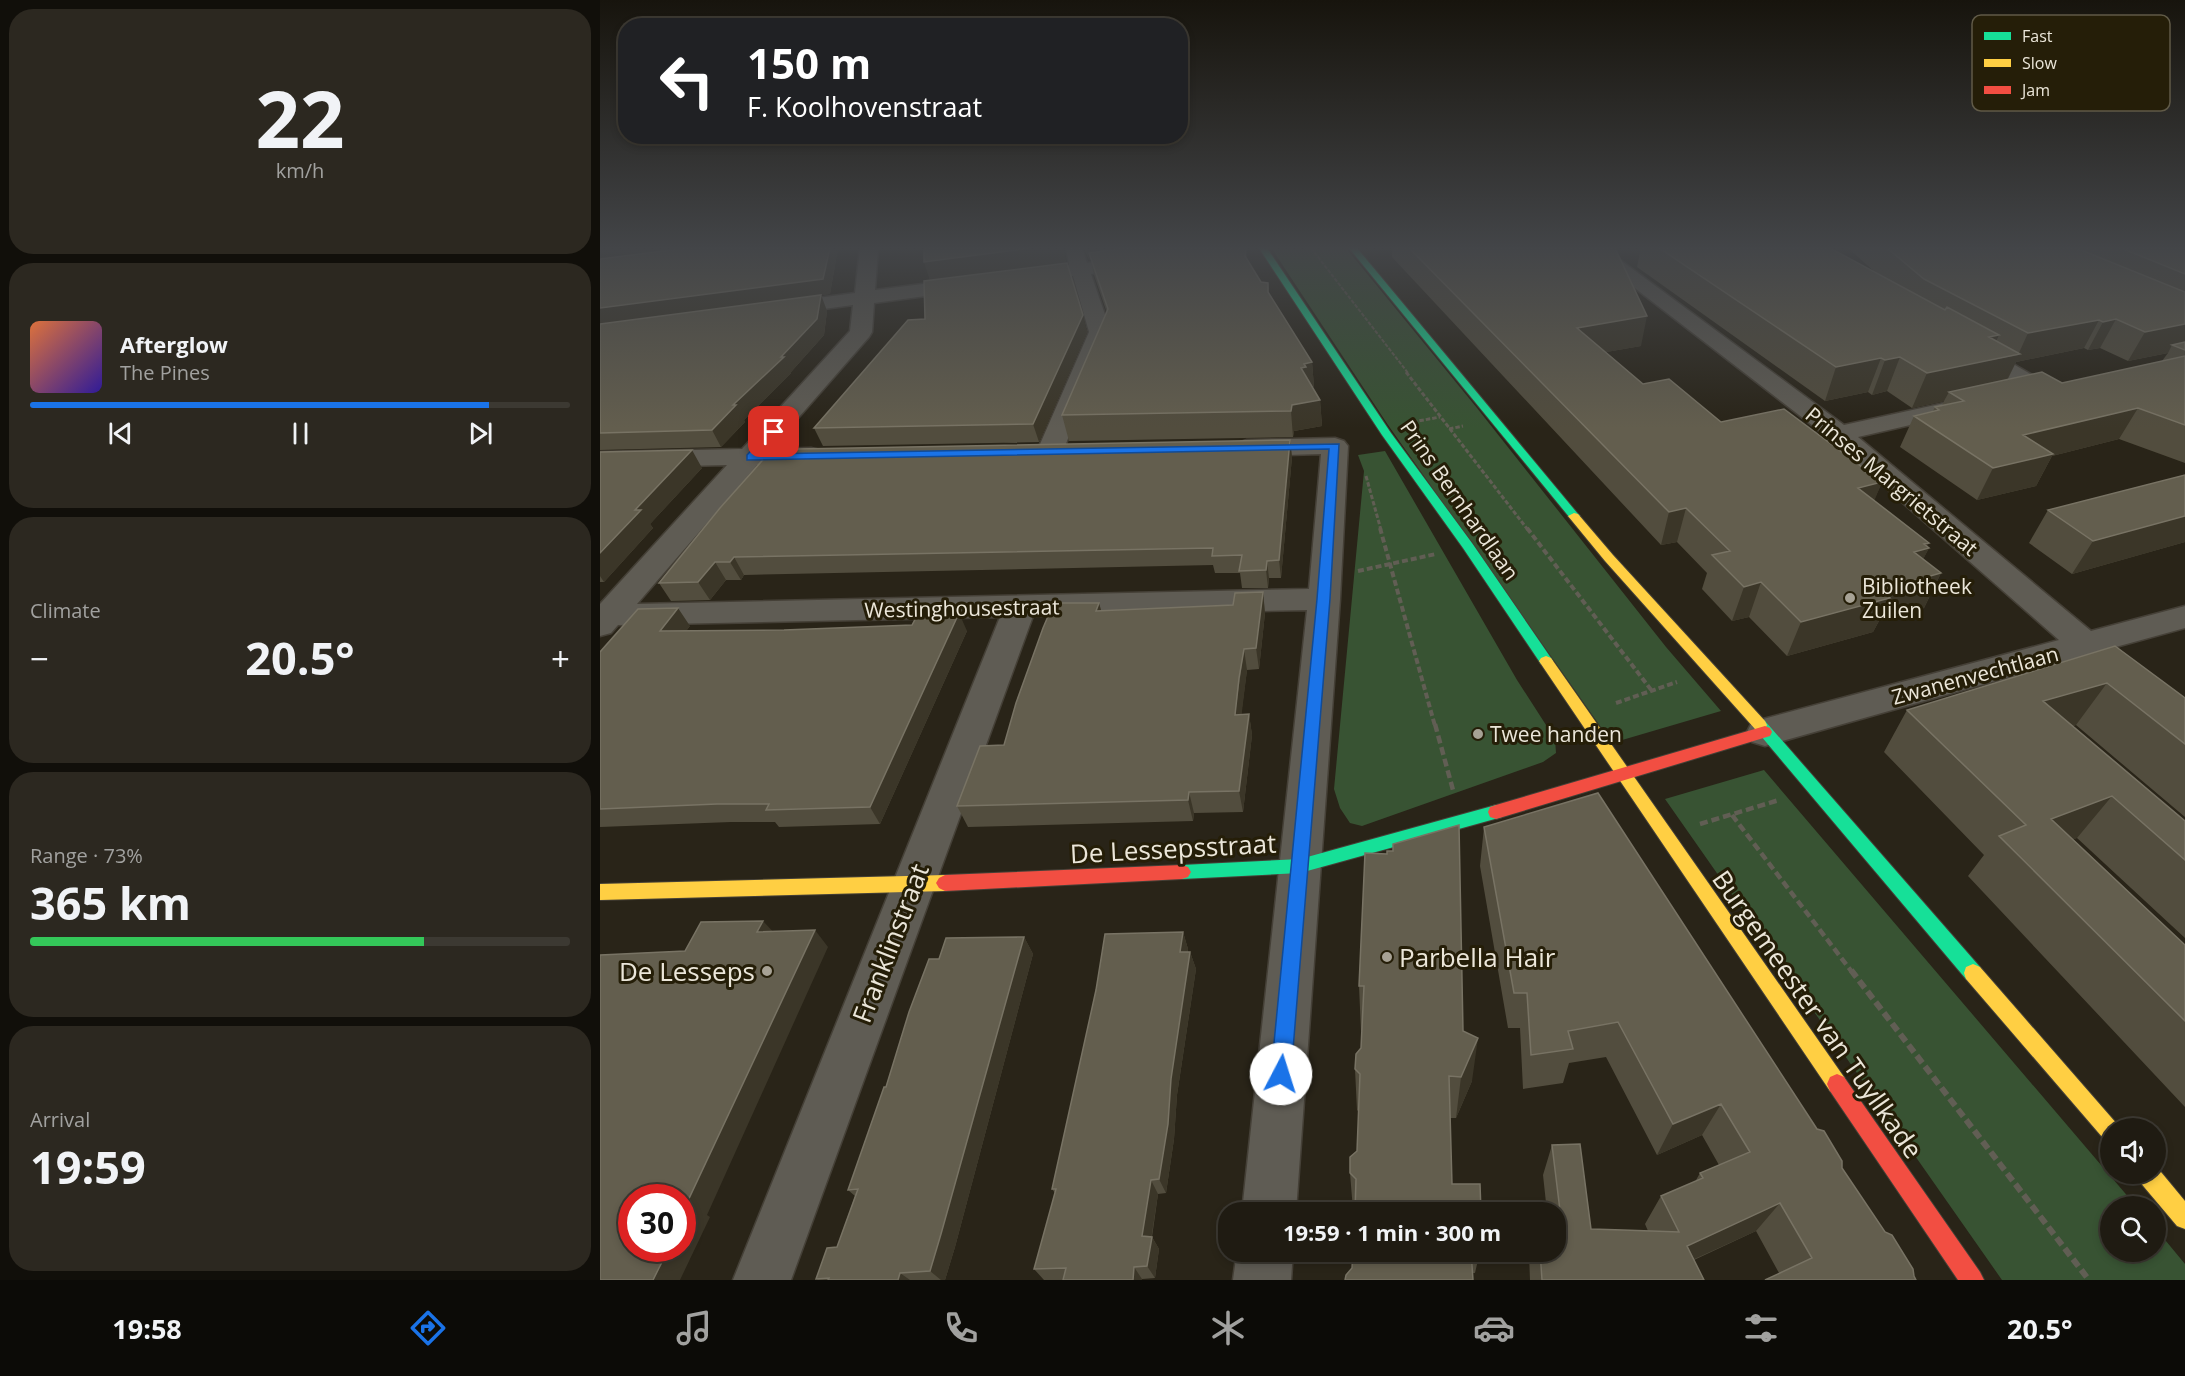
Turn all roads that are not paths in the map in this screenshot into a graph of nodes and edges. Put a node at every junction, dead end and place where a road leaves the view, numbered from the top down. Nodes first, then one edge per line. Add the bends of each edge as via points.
1 (793, 308) edge
2 (864, 308) edge
3 (1092, 308) edge
4 (1303, 308) edge
5 (1402, 308) edge
6 (1672, 308) edge
7 (762, 312) edge
8 (1956, 341) edge
9 (2061, 383) edge
10 (2038, 388) junction
11 (2007, 396) edge
12 (1976, 403) edge
13 (1839, 434) junction
14 (1228, 448) edge
15 (1050, 451) edge
16 (835, 456) edge
17 (751, 457) junction
18 (600, 460) edge
19 (1325, 588) junction
20 (1020, 607) junction
21 (2185, 617) edge
22 (603, 618) edge
23 (2086, 645) junction
24 (2185, 723) edge
25 (1765, 732) junction
26 (1624, 776) junction
27 (1300, 866) junction
28 (912, 885) junction
29 (600, 892) edge
30 (2100, 1119) edge
31 (2156, 1184) edge
32 (1270, 1202) edge
33 (2185, 1218) edge
34 (1264, 1262) edge
35 (762, 1280) edge
36 (1263, 1280) edge
37 (1972, 1280) edge

1 - 7 street
2 - 17 street via 861,332
3 - 15 street via 1100,332
4 - 26 street, Prins Bernhardlaan
5 - 25 street via 1609,558
6 - 13 street, Prinses Margrietstraat
8 - 10 street
9 - 10 street
10 - 11 street
12 - 13 street
13 - 23 street, Prinses Margrietstraat
14 - 19 street via 1335,446
16 - 17 street
17 - 18 street
17 - 22 street
19 - 20 street, Westinghousestraat
19 - 27 street
20 - 22 street, Westinghousestraat
20 - 28 street, Franklinstraat
21 - 23 street, Zwanenvechtlaan
23 - 24 street, Prinses Margrietstraat
23 - 25 street, Zwanenvechtlaan
25 - 26 street, De Lessepsstraat
25 - 30 street
26 - 27 street, De Lessepsstraat
26 - 37 street, Burgemeester van Tuyllkade
27 - 28 street, De Lessepsstraat
27 - 32 street
28 - 29 street, De Lessepsstraat
28 - 35 street, Franklinstraat
31 - 33 street
34 - 36 street

